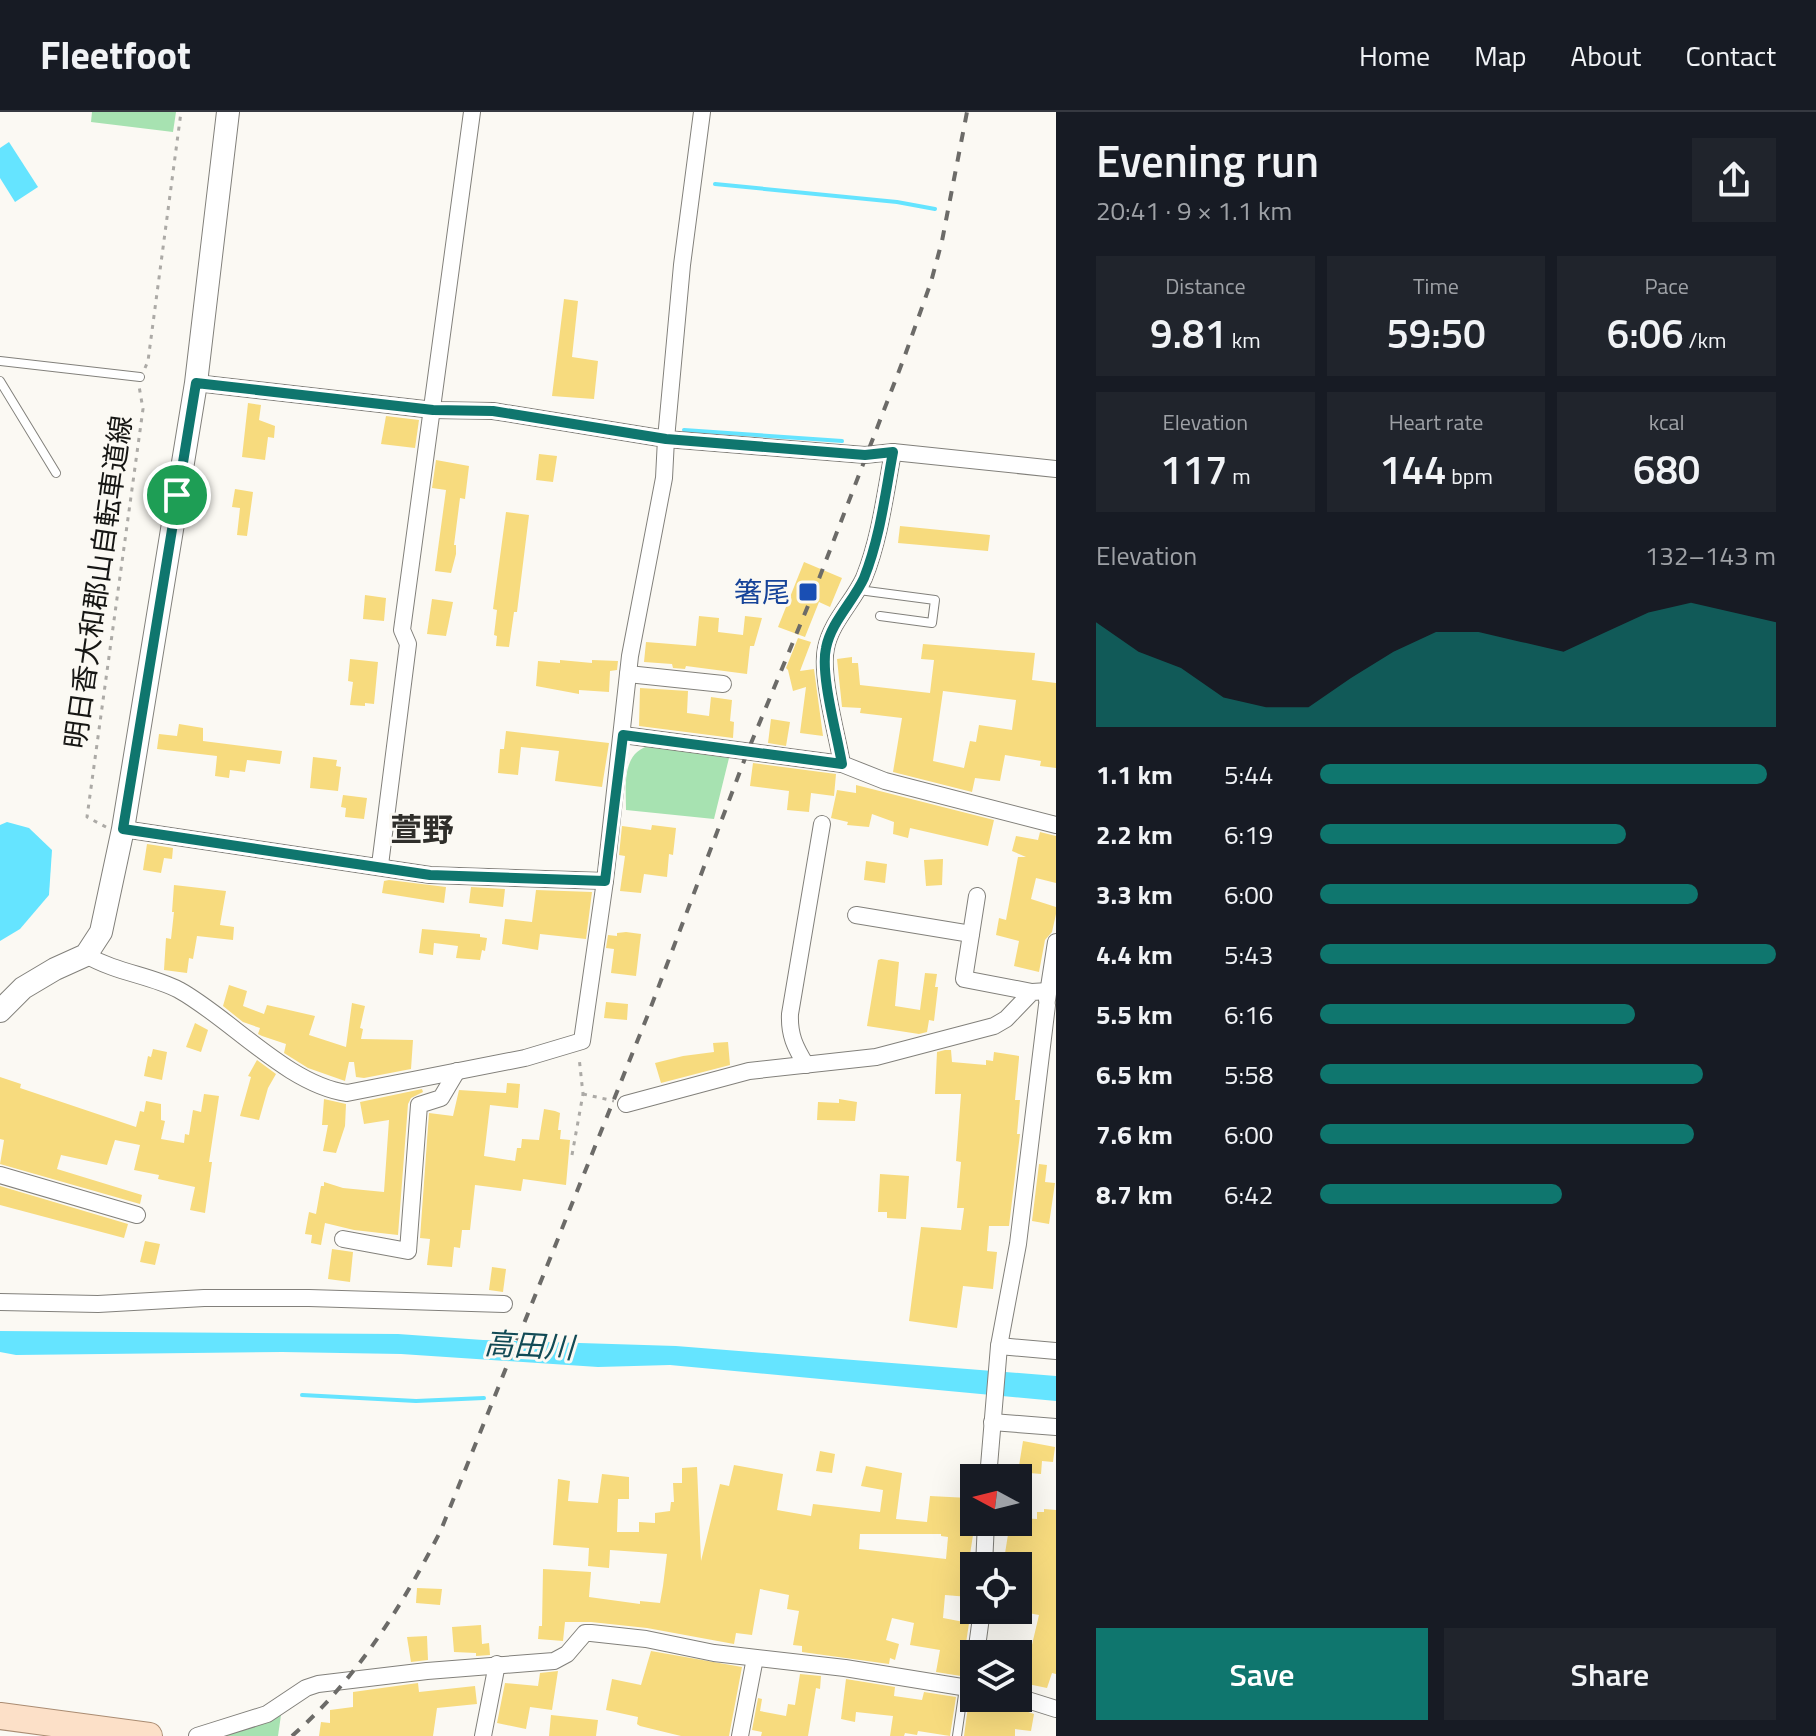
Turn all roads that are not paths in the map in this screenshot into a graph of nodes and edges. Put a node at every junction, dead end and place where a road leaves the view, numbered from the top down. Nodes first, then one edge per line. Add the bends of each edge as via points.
1 (228, 112) edge
2 (472, 112) edge
3 (702, 112) edge
4 (0, 361) edge
5 (140, 377) road end
6 (0, 381) edge
7 (196, 383) junction
8 (433, 410) junction
9 (666, 439) junction
10 (893, 452) junction
11 (1056, 469) edge
12 (56, 473) dead end
13 (858, 590) junction
14 (880, 616) dead end
15 (628, 674) junction
16 (723, 684) dead end
17 (623, 735) junction
18 (842, 764) junction
19 (822, 824) dead end
20 (1056, 825) edge
21 (117, 830) junction
22 (380, 865) junction
23 (605, 881) junction
24 (977, 896) dead end
25 (856, 915) dead end
26 (971, 934) junction
27 (1056, 942) edge
28 (86, 955) junction
29 (1046, 999) edge
30 (0, 1011) edge
31 (806, 1065) junction
32 (457, 1071) junction
33 (626, 1104) road end
34 (0, 1175) edge
35 (137, 1215) dead end
36 (343, 1239) dead end
37 (0, 1302) edge
38 (504, 1304) dead end
39 (999, 1346) junction
40 (1056, 1351) edge
41 (992, 1422) junction
42 (1056, 1427) edge
43 (989, 1464) edge
44 (755, 1658) junction
45 (497, 1664) junction
46 (960, 1687) edge
47 (1032, 1701) edge
48 (1056, 1709) edge
49 (963, 1712) edge
50 (0, 1716) edge
51 (149, 1736) edge
52 (197, 1736) edge
53 (483, 1736) edge
54 (740, 1736) edge
55 (957, 1736) edge

1 - 7 street
2 - 8 street
3 - 9 street
4 - 5 lane
6 - 12 lane
7 - 8 street
7 - 21 street
8 - 9 street via 493,411
8 - 22 street via 402,630 408,644
9 - 10 street via 865,455
9 - 15 street via 664,478
10 - 11 street
10 - 13 street via 877,540
13 - 14 lane via 935,600 932,623
13 - 18 street via 831,632 825,659
15 - 16 street
15 - 17 street
17 - 18 street
17 - 23 street
18 - 20 street via 885,781
19 - 31 street via 790,1014 792,1043
21 - 22 street
21 - 28 street via 101,932
22 - 23 street via 430,875
23 - 32 street via 582,1041
24 - 26 street
25 - 26 street
26 - 29 street via 964,979
27 - 29 street
28 - 30 street via 23,988
28 - 32 street via 175,988 288,1068 335,1092
29 - 31 street via 994,1026 876,1057
29 - 39 street via 1018,1244
31 - 33 street via 741,1073
32 - 36 street via 441,1098 419,1105 408,1251
34 - 35 street
37 - 38 street via 309,1298
39 - 40 street
39 - 41 street
41 - 42 street
41 - 43 street
44 - 45 street via 585,1633 562,1658
44 - 46 street
44 - 54 street
45 - 52 street via 318,1684 267,1714
45 - 53 street
47 - 48 street
49 - 55 lane
50 - 51 main road

